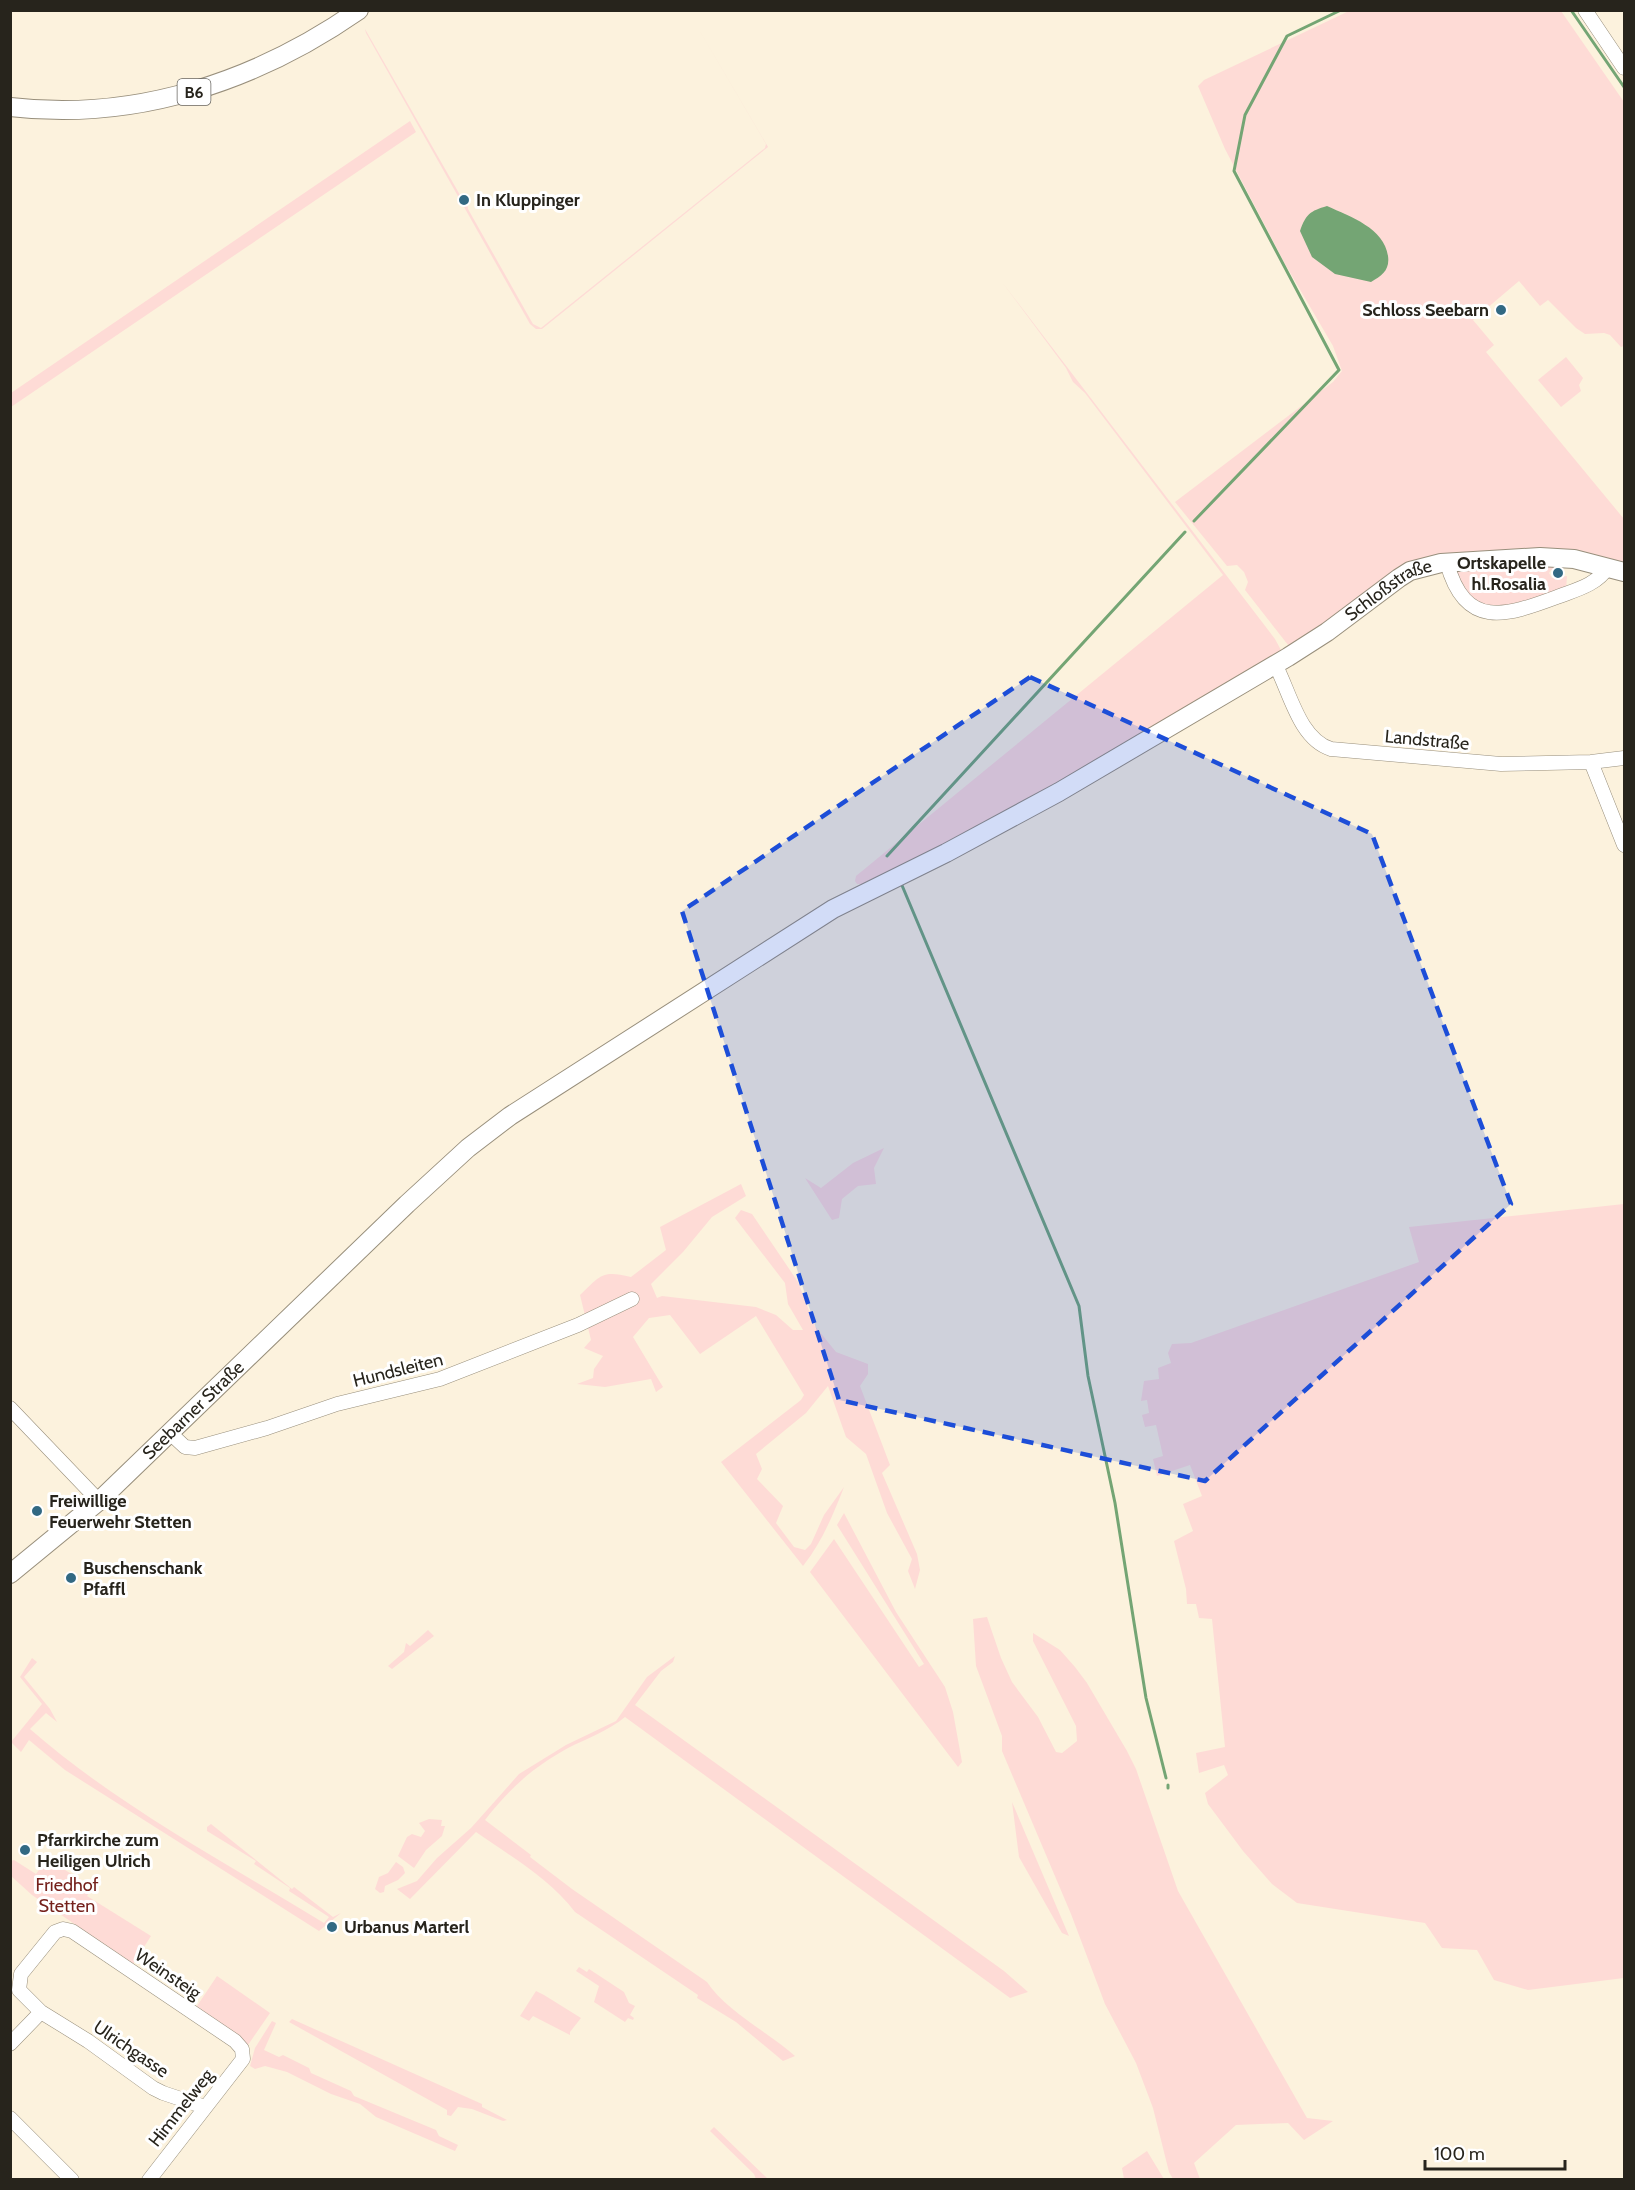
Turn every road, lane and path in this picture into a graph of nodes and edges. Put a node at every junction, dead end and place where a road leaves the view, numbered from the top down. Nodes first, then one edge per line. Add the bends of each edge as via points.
1 (359, 10) edge
2 (1585, 10) edge
3 (1624, 68) edge
4 (10, 107) edge
5 (1447, 563) junction
6 (1616, 570) edge
7 (1275, 664) junction
8 (1624, 758) edge
9 (1591, 762) junction
10 (1624, 845) edge
11 (370, 1238) joint
12 (632, 1299) dead end
13 (10, 1408) edge
14 (170, 1433) junction
15 (99, 1501) junction
16 (10, 1574) edge
17 (63, 1929) joint
18 (41, 2012) junction
19 (10, 2044) edge
20 (243, 2059) joint
21 (205, 2107) junction
22 (10, 2118) edge
23 (72, 2180) edge
24 (148, 2180) edge

1 - 4 main road, B6 via 309,43 244,75 171,98 76,110
2 - 3 street
5 - 6 main road, Schloßstraße via 1558,557
5 - 6 street via 1451,579 1466,601 1479,610 1496,614 1527,608
5 - 7 main road, Schloßstraße via 1399,578 1327,632
7 - 9 street, Landstraße via 1306,730 1318,744 1331,749 1502,764
7 - 11 main road, Schloßstraße via 1059,792 832,909 510,1116 456,1158
8 - 9 street, Landstraße
9 - 10 street
11 - 14 main road, Seebarner Straße
12 - 14 street, Hundsleiten via 578,1325 440,1379 337,1404 195,1448 185,1447
13 - 15 street
14 - 15 main road, Seebarner Straße
15 - 16 main road, Seebarner Straße
17 - 18 street, Ulrichgasse via 55,1932 21,1974 19,1990
17 - 20 street, Weinsteig via 72,1931 235,2042 242,2049
18 - 19 street
18 - 21 street, Ulrichgasse via 153,2088
20 - 21 street, Himmelweg
21 - 24 street, Himmelweg
22 - 23 street

